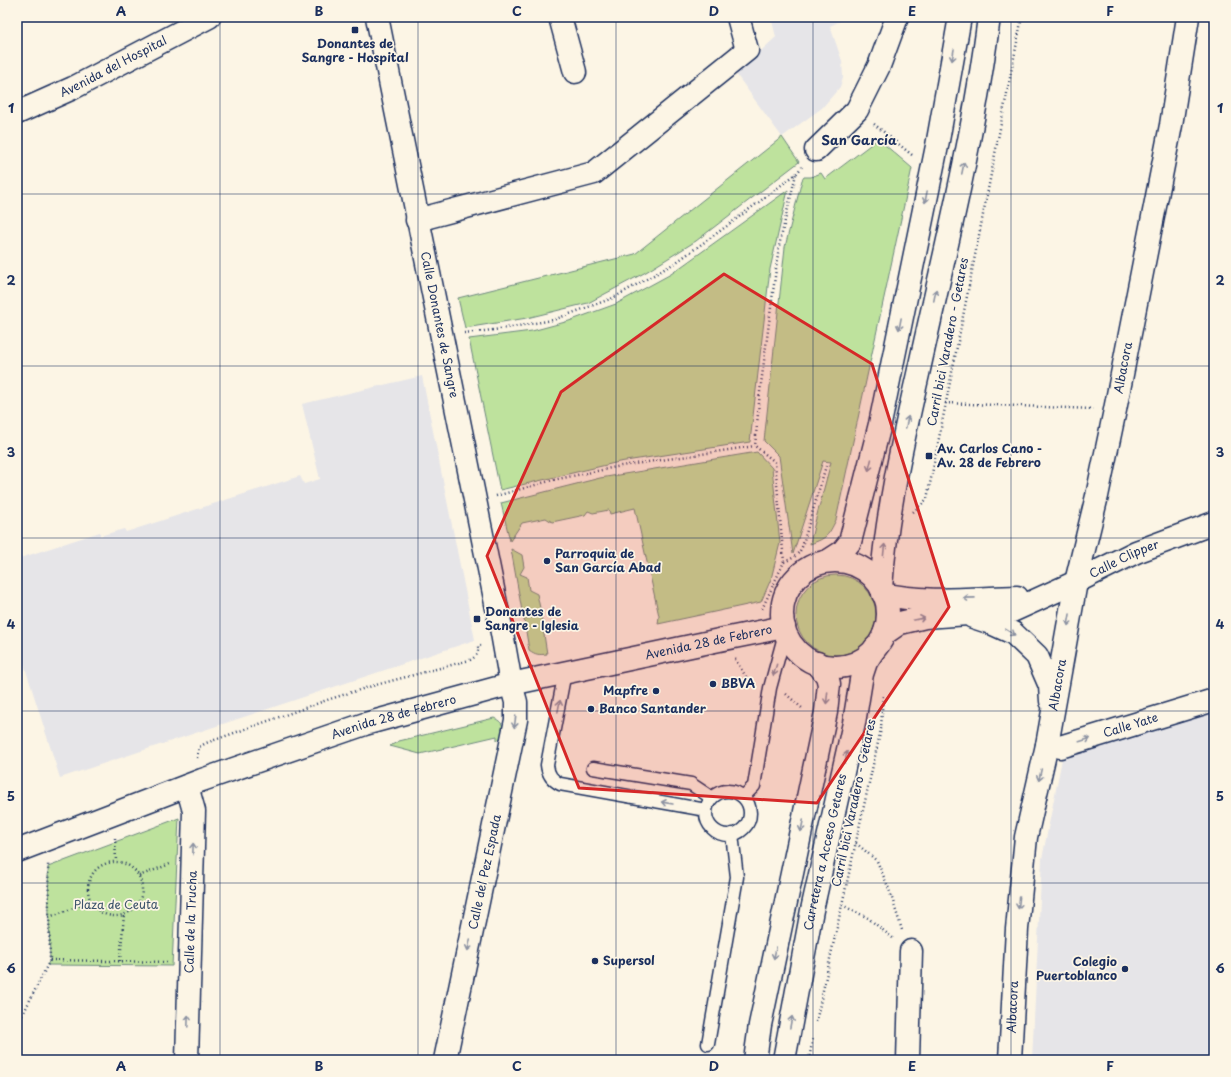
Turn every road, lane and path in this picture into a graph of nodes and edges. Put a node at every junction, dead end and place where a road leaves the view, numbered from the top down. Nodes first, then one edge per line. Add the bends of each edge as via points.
1 (209, 17) edge
2 (377, 17) edge
3 (560, 17) edge
4 (738, 17) edge
5 (897, 17) edge
6 (960, 17) edge
7 (989, 17) edge
8 (1022, 17) edge
9 (1188, 17) edge
10 (575, 72) dead end
11 (857, 110) junction
12 (17, 113) edge
13 (816, 150) joint
14 (932, 171) junction
15 (796, 174) junction
16 (417, 220) junction
17 (441, 334) junction
18 (946, 403) junction
19 (1115, 410) junction
20 (754, 446) junction
21 (826, 466) dead end
22 (476, 502) junction
23 (912, 513) dead end
24 (1214, 523) edge
25 (828, 561) junction
26 (784, 562) junction
27 (1076, 582) junction
28 (882, 591) junction
29 (1036, 598) junction
30 (760, 613) dead end
31 (960, 615) junction
32 (785, 630) junction
33 (879, 641) junction
34 (817, 663) junction
35 (565, 672) junction
36 (511, 684) junction
37 (884, 692) dead end
38 (1214, 700) edge
39 (1052, 718) junction
40 (1047, 745) junction
41 (594, 768) dead end
42 (187, 786) junction
43 (743, 796) junction
44 (712, 798) junction
45 (706, 810) junction
46 (732, 834) junction
47 (115, 837) dead end
48 (856, 842) junction
49 (17, 851) edge
50 (193, 856) junction
51 (48, 861) dead end
52 (116, 861) junction
53 (139, 876) junction
54 (90, 902) junction
55 (842, 905) junction
56 (124, 915) junction
57 (49, 917) junction
58 (910, 951) junction
59 (50, 960) junction
60 (120, 961) junction
61 (190, 962) junction
62 (17, 1026) edge
63 (815, 1026) dead end
64 (814, 1033) dead end
65 (708, 1044) dead end
66 (187, 1060) edge
67 (445, 1060) edge
68 (755, 1060) edge
69 (784, 1060) edge
70 (809, 1060) edge
71 (908, 1060) edge
72 (1010, 1060) edge

1 - 12 street, Avenida del Hospital via 73,88
2 - 16 street, Calle Donantes de Sangre
3 - 10 street
4 - 16 street via 747,50 594,173
5 - 11 street via 879,66
6 -> 14 street
28 -> 7 street via 885,545 900,455 965,158
8 - 18 path, Carril bici Varadero - Getares
9 - 19 street, Albacora via 1171,125
11 - 13 street
11 - 14 path
13 - 15 path
14 -> 25 street via 880,424 850,542 842,552
15 - 17 path via 680,259 613,298 553,320 494,330
15 - 20 path via 779,246
16 - 17 street, Calle Donantes de Sangre
17 - 22 street, Calle Donantes de Sangre
18 - 19 path
18 - 23 path, Carril bici Varadero - Getares via 926,499
19 - 27 street, Albacora
20 - 22 path via 621,466 553,480
20 - 26 path via 775,462
21 - 26 path via 799,554
22 - 36 street, Calle Donantes de Sangre
24 - 27 street, Calle Clipper via 1136,552
25 - 28 street via 841,561 865,570
25 - 32 street via 809,568 795,579 788,590 782,614
26 - 30 path
27 - 29 street, Calle Clipper
27 -> 39 street, Albacora
29 -> 28 street, Calle Clipper via 916,598 896,596
28 - 33 street via 888,613 887,626
29 - 31 street, Calle Clipper via 1012,611
33 -> 31 street, Calle Clipper via 900,623 925,617
31 -> 39 street, Albacora via 991,623 1013,633 1037,656 1050,686
32 - 34 street via 796,649
32 - 35 street, Avenida 28 de Febrero
32 -> 43 lane via 770,688 754,786
33 - 34 street via 866,657 848,664 829,666
69 -> 33 street, Carretera a Acceso Getares via 812,910 854,723 862,674
34 -> 68 street via 827,676 829,684 826,712 760,1025
35 - 36 street, Avenida 28 de Febrero
45 -> 35 lane via 555,782 550,777 547,765
36 - 42 street, Avenida 28 de Febrero via 365,724
36 -> 67 street, Calle del Pez Espada via 516,702 516,720
37 - 48 path, Carril bici Varadero - Getares via 881,729
40 -> 38 street, Calle Yate via 1060,747
39 - 40 street, Albacora
40 -> 72 street, Albacora via 1026,837 1017,929
41 - 44 lane via 691,784
42 - 49 street, Avenida 28 de Febrero
50 -> 42 street, Calle de la Trucha via 194,811
43 - 44 lane via 730,790 717,793
43 - 46 lane via 750,808 748,822 744,828
44 - 45 lane via 707,803
45 - 46 lane via 708,823 713,829 718,833
46 - 65 lane via 737,877
47 - 52 path
48 - 55 path, Carril bici Varadero - Getares
48 - 58 path via 877,861
50 - 53 path
50 - 61 street, Calle de la Trucha
51 - 57 path
52 - 53 path via 133,868
52 - 54 path via 98,867 91,875 87,893
53 - 56 path via 142,894 132,910
54 - 56 path via 105,914
54 - 57 path
55 - 58 path via 868,918
55 - 63 path, Carril bici Varadero - Getares
56 - 60 path
57 - 59 path
58 - 71 street
59 - 60 path
59 - 62 path
60 - 61 path
66 -> 61 street, Calle de la Trucha
64 - 70 path

